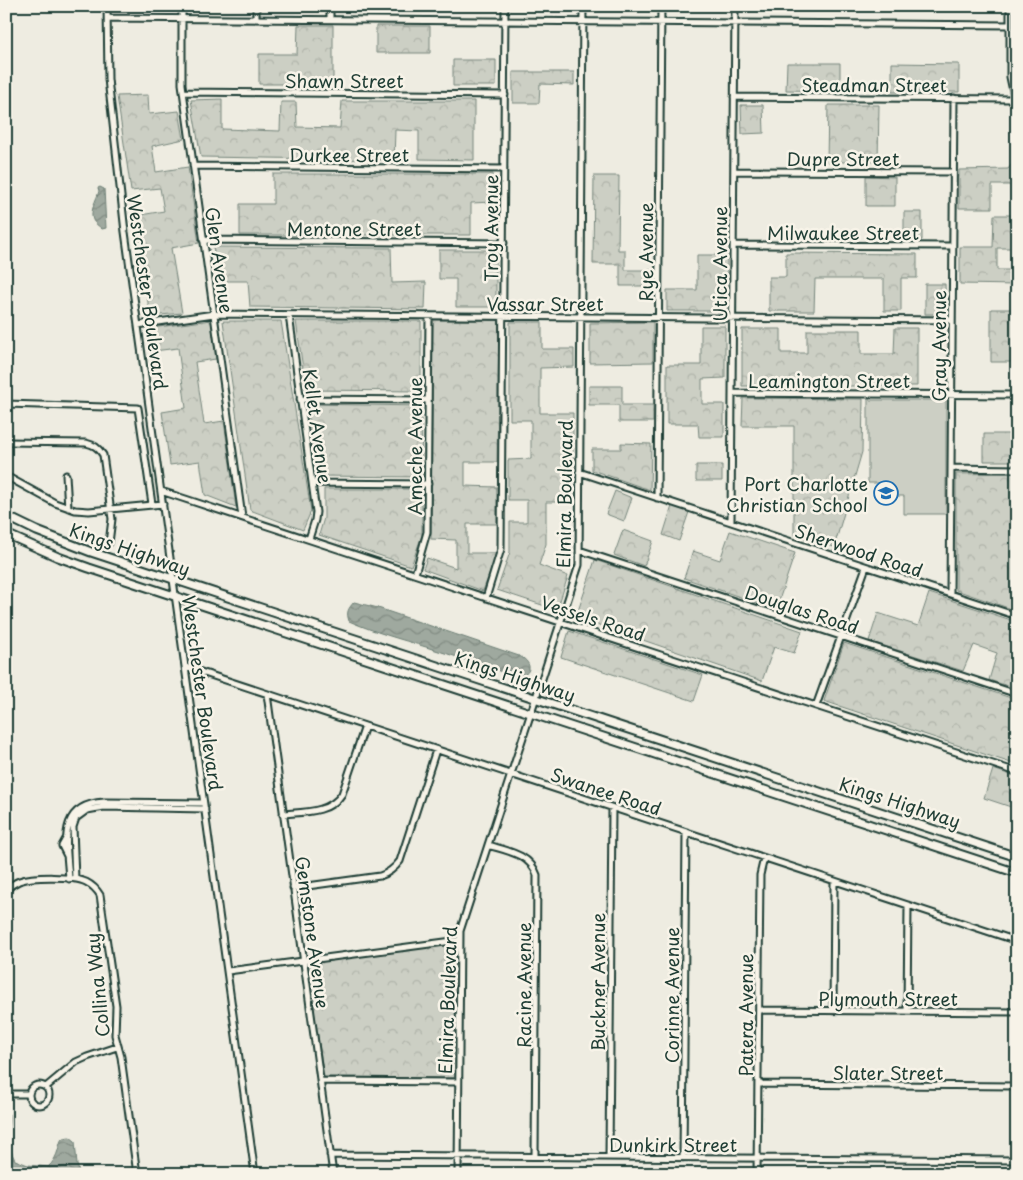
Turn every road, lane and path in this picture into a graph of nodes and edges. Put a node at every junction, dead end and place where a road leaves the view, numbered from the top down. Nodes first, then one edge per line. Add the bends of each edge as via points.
1 (107, 6) edge
2 (182, 6) edge
3 (256, 6) edge
4 (330, 6) edge
5 (506, 6) edge
6 (583, 6) edge
7 (661, 6) edge
8 (735, 6) edge
9 (1010, 6) edge
10 (107, 18) junction
11 (182, 18) junction
12 (256, 19) junction
13 (330, 19) junction
14 (505, 21) junction
15 (583, 21) junction
16 (661, 22) junction
17 (735, 23) junction
18 (1010, 25) junction
19 (183, 92) junction
20 (505, 95) junction
21 (734, 97) junction
22 (954, 98) junction
23 (1013, 99) junction
24 (1017, 110) edge
25 (193, 166) junction
26 (504, 169) junction
27 (734, 170) junction
28 (953, 172) junction
29 (204, 240) junction
30 (504, 243) junction
31 (733, 244) junction
32 (952, 246) junction
33 (214, 314) junction
34 (288, 315) junction
35 (429, 316) junction
36 (503, 317) junction
37 (581, 317) junction
38 (658, 318) junction
39 (732, 319) junction
40 (952, 320) junction
41 (138, 325) junction
42 (732, 393) junction
43 (951, 394) junction
44 (1017, 395) edge
45 (300, 399) junction
46 (428, 400) junction
47 (6, 404) edge
48 (6, 442) edge
49 (951, 468) junction
50 (1017, 469) edge
51 (579, 472) junction
52 (66, 475) dead end
53 (6, 476) edge
54 (312, 483) junction
55 (428, 484) junction
56 (161, 490) junction
57 (657, 498) junction
58 (152, 504) junction
59 (163, 504) junction
60 (68, 508) junction
61 (110, 509) junction
62 (6, 516) edge
63 (242, 517) junction
64 (731, 522) junction
65 (6, 534) edge
66 (309, 539) junction
67 (108, 544) dead end
68 (579, 550) junction
69 (866, 567) junction
70 (415, 574) junction
71 (174, 579) junction
72 (950, 594) junction
73 (176, 597) junction
74 (486, 598) junction
75 (1017, 616) edge
76 (561, 622) junction
77 (841, 636) junction
78 (186, 667) junction
79 (267, 694) junction
80 (1017, 694) edge
81 (536, 698) junction
82 (816, 706) junction
83 (531, 714) junction
84 (365, 726) junction
85 (436, 750) junction
86 (1017, 772) edge
87 (511, 774) junction
88 (205, 806) junction
89 (612, 808) junction
90 (78, 813) junction
91 (283, 814) junction
92 (686, 832) junction
93 (488, 845) junction
94 (1017, 856) edge
95 (764, 858) junction
96 (70, 860) junction
97 (1017, 874) edge
98 (72, 879) junction
99 (834, 881) junction
100 (293, 888) junction
101 (6, 890) edge
102 (908, 905) junction
103 (460, 940) junction
104 (1017, 941) edge
105 (303, 961) junction
106 (228, 972) junction
107 (759, 1010) junction
108 (833, 1011) junction
109 (907, 1012) junction
110 (1017, 1012) edge
111 (117, 1047) junction
112 (320, 1081) junction
113 (458, 1082) junction
114 (758, 1084) junction
115 (1017, 1086) edge
116 (46, 1087) junction
117 (6, 1094) edge
118 (29, 1094) junction
119 (330, 1155) junction
120 (458, 1156) junction
121 (536, 1156) junction
122 (610, 1157) junction
123 (683, 1158) junction
124 (758, 1158) junction
125 (1017, 1160) edge
126 (137, 1174) edge
127 (255, 1174) edge
128 (332, 1174) edge
129 (458, 1174) edge
130 (757, 1174) edge

1 - 10 street, Westchester Boulevard
2 - 11 street, Glen Avenue
3 - 12 street
4 - 13 street
5 - 14 street, Troy Avenue
6 - 15 street, Elmira Boulevard
7 - 16 street, Rye Avenue
8 - 17 street, Utica Avenue
9 - 18 street
10 - 11 street
10 - 41 street, Westchester Boulevard via 108,80
11 - 12 street
11 - 19 street, Glen Avenue
12 - 13 street
13 - 14 street
14 - 15 street
14 - 20 street, Troy Avenue
15 - 16 street
15 - 37 street, Elmira Boulevard
16 - 17 street
16 - 38 street, Rye Avenue
17 - 18 street
17 - 21 street, Utica Avenue
18 - 23 street
19 - 20 street, Shawn Street
19 - 25 street, Glen Avenue
20 - 26 street, Troy Avenue
21 - 22 street, Steadman Street
21 - 27 street, Utica Avenue
22 - 23 street, Steadman Street
22 - 28 street, Gray Avenue
23 - 24 street
25 - 26 street, Durkee Street
25 - 29 street, Glen Avenue
26 - 30 street, Troy Avenue
27 - 28 street, Dupre Street
27 - 31 street, Utica Avenue
28 - 32 street, Gray Avenue
29 - 30 street, Mentone Street
29 - 33 street, Glen Avenue
30 - 36 street, Troy Avenue
31 - 32 street, Milwaukee Street
31 - 39 street, Utica Avenue
32 - 40 street, Gray Avenue
33 - 34 street, Vassar Street
33 - 41 street, Vassar Street
33 - 63 street, Glen Avenue
34 - 35 street, Vassar Street
34 - 45 street, Kellet Avenue
35 - 36 street, Vassar Street
35 - 46 street, Ameche Avenue
36 - 37 street, Vassar Street
36 - 74 street, Troy Avenue via 501,549
37 - 38 street, Vassar Street
37 - 51 street, Elmira Boulevard
38 - 39 street, Vassar Street
38 - 57 street, Rye Avenue
39 - 40 street, Vassar Street
39 - 42 street, Utica Avenue
40 - 43 street, Gray Avenue
41 - 56 street, Westchester Boulevard
42 - 43 street, Leamington Street
42 - 64 street, Utica Avenue
43 - 44 street, Leamington Street
43 - 49 street, Gray Avenue
45 - 46 street
45 - 54 street, Kellet Avenue
46 - 55 street, Ameche Avenue
47 - 58 street via 138,408
48 - 61 street via 93,445 103,455
49 - 50 street
49 - 72 street, Gray Avenue
51 - 57 street, Sherwood Road
51 - 68 street, Elmira Boulevard
52 - 60 street
53 - 60 street
54 - 55 street
54 - 66 street, Kellet Avenue via 316,520
55 - 70 street, Ameche Avenue via 427,532
56 - 59 street, Westchester Boulevard
56 - 63 street, Vessels Road
57 - 64 street, Sherwood Road
58 - 59 street
58 - 61 street
59 - 71 street, Westchester Boulevard
60 - 61 street
61 - 67 street via 112,520
62 - 71 main road, Kings Highway via 64,542
63 - 66 street, Vessels Road
64 - 69 street, Sherwood Road
65 - 73 main road, Kings Highway via 58,558
66 - 70 street, Vessels Road
68 - 76 street, Elmira Boulevard via 578,572
68 - 77 street, Douglas Road
69 - 72 street, Sherwood Road
69 - 77 street
70 - 74 street, Vessels Road
71 - 73 street, Westchester Boulevard
71 - 81 main road, Kings Highway
72 - 75 street, Sherwood Road
73 - 78 street, Westchester Boulevard
73 - 83 main road, Kings Highway
74 - 76 street, Vessels Road
76 - 81 street, Elmira Boulevard
76 - 82 street, Vessels Road
77 - 80 street, Douglas Road
77 - 82 street
78 - 79 street, Swanee Road
78 - 88 street, Westchester Boulevard
79 - 84 street, Swanee Road
79 - 91 street, Gemstone Avenue
81 - 83 street, Elmira Boulevard
81 - 94 main road, Kings Highway
82 - 86 street, Vessels Road
83 - 87 street, Elmira Boulevard
83 - 97 main road, Kings Highway
84 - 85 street, Swanee Road
84 - 91 street via 338,801 323,809
85 - 87 street, Swanee Road
85 - 100 street via 395,868 380,876
87 - 89 street, Swanee Road
87 - 93 street, Elmira Boulevard
88 - 90 street via 102,804
88 - 106 street, Westchester Boulevard
89 - 92 street, Swanee Road
89 - 122 street, Buckner Avenue
90 - 96 street via 73,827
90 - 96 street via 69,821 62,846
91 - 100 street, Gemstone Avenue
92 - 95 street, Swanee Road
92 - 123 street, Corinne Avenue
93 - 103 street, Elmira Boulevard via 460,931
93 - 121 street, Racine Avenue via 529,860 537,875
95 - 99 street, Swanee Road
95 - 107 street, Patera Avenue via 760,875
96 - 98 street
98 - 101 street, Collina Way via 32,878 18,881
98 - 111 street, Collina Way via 87,882 101,899 116,1006
99 - 102 street, Swanee Road
99 - 108 street
100 - 105 street, Gemstone Avenue
102 - 104 street, Swanee Road
102 - 109 street
103 - 105 street
103 - 113 street, Elmira Boulevard
105 - 106 street
105 - 112 street, Gemstone Avenue
106 - 127 street, Westchester Boulevard
107 - 108 street, Plymouth Street
107 - 114 street, Patera Avenue
108 - 109 street, Plymouth Street
109 - 110 street, Plymouth Street
111 - 116 street via 76,1062
111 - 126 street, Collina Way
112 - 113 street
112 - 119 street, Gemstone Avenue
113 - 120 street, Elmira Boulevard
114 - 115 street, Slater Street
114 - 124 street, Patera Avenue
116 - 118 street via 34,1086
116 - 118 street via 49,1098 41,1106 33,1104
117 - 118 street
119 - 120 street, Dunkirk Street
119 - 128 street, Gemstone Avenue
120 - 121 street, Dunkirk Street
120 - 129 street, Elmira Boulevard
121 - 122 street, Dunkirk Street
122 - 123 street, Dunkirk Street
123 - 124 street, Dunkirk Street
124 - 125 street, Dunkirk Street
124 - 130 street, Patera Avenue

